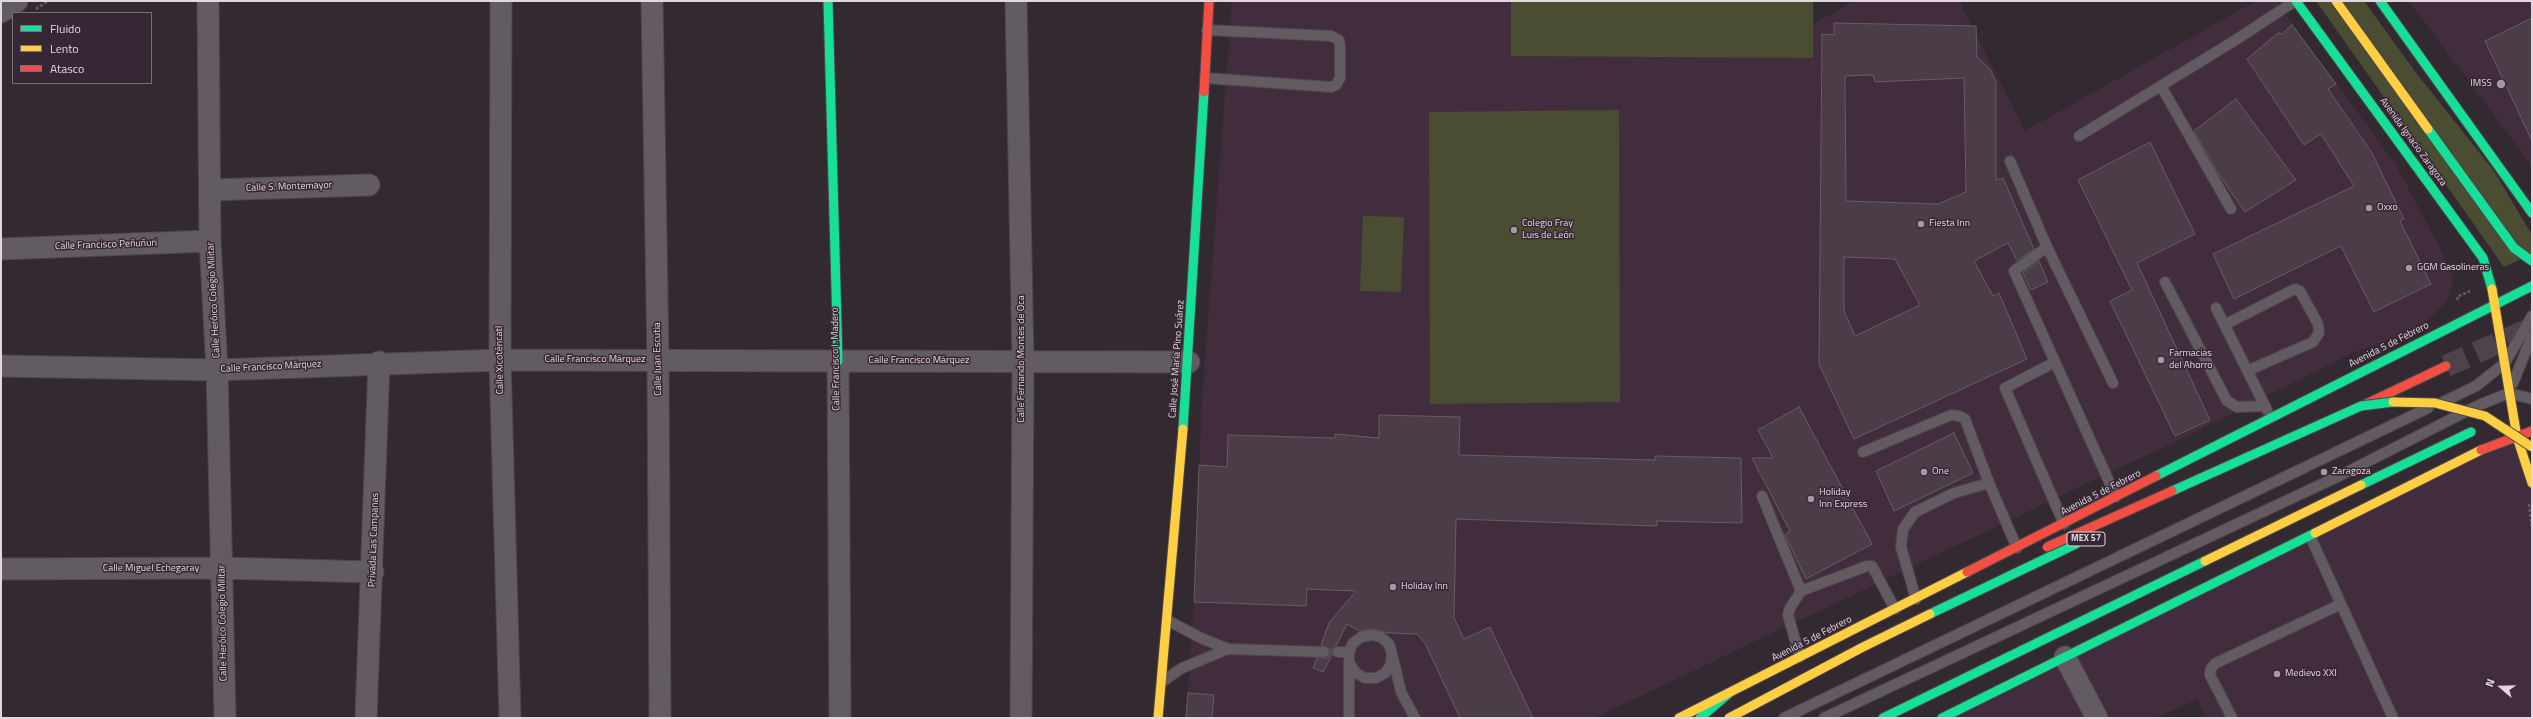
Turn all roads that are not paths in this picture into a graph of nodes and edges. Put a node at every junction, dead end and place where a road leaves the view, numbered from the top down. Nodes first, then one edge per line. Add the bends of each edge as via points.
1 (17, 1) edge
2 (208, 1) edge
3 (501, 1) edge
4 (652, 1) edge
5 (828, 1) edge
6 (1016, 1) edge
7 (1209, 1) edge
8 (2296, 1) edge
9 (2336, 1) edge
10 (2380, 1) edge
11 (1, 12) edge
12 (1207, 30) junction
13 (1205, 78) junction
14 (2161, 86) junction
15 (2079, 136) dead end
16 (2010, 161) dead end
17 (369, 185) dead end
18 (210, 190) junction
19 (2231, 209) dead end
20 (2532, 213) edge
21 (210, 241) junction
22 (2047, 247) junction
23 (1, 249) edge
24 (2532, 261) edge
25 (2164, 282) dead end
26 (2532, 286) edge
27 (2496, 304) junction
28 (2216, 308) dead end
29 (2532, 316) edge
30 (2226, 324) junction
31 (2532, 336) edge
32 (500, 360) junction
33 (658, 360) junction
34 (838, 361) junction
35 (379, 362) junction
36 (1023, 362) junction
37 (1189, 362) junction
38 (2054, 362) junction
39 (2505, 363) junction
40 (1, 366) edge
41 (2446, 366) tunnel mouth
42 (217, 370) junction
43 (2248, 370) junction
44 (2113, 383) dead end
45 (2510, 393) junction
46 (2532, 399) edge
47 (2264, 406) junction
48 (2271, 419) junction
49 (2532, 431) edge
50 (2471, 432) dead end
51 (2517, 437) junction
52 (2532, 446) edge
53 (1864, 452) dead end
54 (1989, 483) junction
55 (2532, 483) edge
56 (1762, 496) dead end
57 (2116, 497) junction
58 (2064, 524) junction
59 (2310, 536) junction
60 (2017, 548) junction
61 (2043, 548) dead end
62 (222, 568) junction
63 (1, 570) edge
64 (1994, 570) dead end
65 (373, 572) junction
66 (1801, 591) junction
67 (1929, 593) junction
68 (1916, 599) junction
69 (2341, 604) junction
70 (1896, 609) junction
71 (1167, 620) junction
72 (1228, 649) junction
73 (1324, 652) dead end
74 (1338, 652) dead end
75 (1349, 652) junction
76 (1392, 654) junction
77 (2065, 657) junction
78 (1800, 658) junction
79 (1350, 664) junction
80 (1161, 682) junction
81 (1728, 694) junction
82 (226, 718) edge
83 (366, 718) edge
84 (510, 718) edge
85 (660, 718) edge
86 (840, 718) edge
87 (1021, 718) edge
88 (1158, 718) edge
89 (1349, 718) edge
90 (1414, 718) edge
91 (1679, 718) edge
92 (1700, 718) edge
93 (1729, 718) edge
94 (1784, 718) edge
95 (1824, 718) edge
96 (1883, 718) edge
97 (1942, 718) edge
98 (2097, 718) edge
99 (2232, 718) edge
100 (2393, 718) edge

1 - 11 street
2 - 18 street, Calle Heróico Colegio Militar
3 - 32 street, Calle Xicoténcatl
4 - 33 street, Calle Juan Escutia
5 - 34 main road, Calle Francisco I. Madero
6 - 36 street, Calle Fernando Montes de Oca
7 - 12 main road, Calle José María Pino Suárez
8 - 14 lane
8 - 27 main road, Avenida Ignacio Zaragoza via 2483,258
9 - 24 main road, bridge via 2514,248
10 - 20 main road
12 - 13 main road, Calle José María Pino Suárez
12 - 13 lane via 1331,36 1339,40 1340,78 1336,85 1331,87
13 - 37 main road, Calle José María Pino Suárez
14 - 15 lane
14 - 19 lane
16 - 22 lane
17 - 18 street, Calle S. Montemayor
18 - 21 street, Calle Heróico Colegio Militar
21 - 23 street, Calle Francisco Peñuñuri
21 - 42 street, Calle Heróico Colegio Militar
22 - 38 lane via 2014,271
22 - 44 lane
25 - 47 lane via 2226,401 2237,407
26 - 27 main road, Avenida 5 de Febrero
27 - 39 main road, Avenida Ignacio Zaragoza
27 - 48 main road, Avenida 5 de Febrero
28 - 30 lane
29 - 39 lane
30 - 43 lane
30 - 43 lane via 2294,289 2300,291 2318,324 2319,333 2313,342
31 - 45 lane
32 - 33 street, Calle Francisco Márquez
32 - 35 street, Calle Francisco Márquez
32 - 84 street, Calle Xicoténcatl
33 - 34 street, Calle Francisco Márquez
33 - 85 street, Calle Juan Escutia
34 - 36 street, Calle Francisco Márquez
34 - 86 street, Calle Francisco I. Madero
35 - 42 street, Calle Francisco Márquez
35 - 65 street, Privada Las Campanas
36 - 37 street, Calle Francisco Márquez
36 - 87 street, Calle Fernando Montes de Oca
37 - 71 main road, Calle José María Pino Suárez
38 - 57 lane
38 - 58 lane via 2005,388
39 - 45 main road, Avenida Ignacio Zaragoza
39 - 94 lane via 2476,386 2325,456 2162,538
40 - 42 street, Calle Francisco Márquez
41 - 93 main road, MEX 57 via 1863,647
42 - 62 street, Calle Heróico Colegio Militar
43 - 47 lane
45 - 46 lane
45 - 51 main road, Avenida Ignacio Zaragoza
45 - 95 lane via 2478,405 2332,480
47 - 48 lane
48 - 57 main road, Avenida 5 de Febrero
49 - 51 main road
50 - 96 main road
51 - 55 main road, Avenida Ignacio Zaragoza
51 - 59 main road via 2486,448
52 - 61 main road, bridge via 2485,416 2435,403 2398,402 2361,406
53 - 54 lane via 1951,415 1959,416 1965,419
54 - 60 lane
54 - 68 lane via 1954,492 1915,512 1903,529 1901,547
56 - 66 lane
57 - 58 main road, Avenida 5 de Febrero
58 - 60 main road, Avenida 5 de Febrero
59 - 69 lane
59 - 77 main road
60 - 67 main road, Avenida 5 de Febrero
62 - 63 street, Calle Miguel Echegaray
62 - 65 street, Calle Miguel Echegaray
62 - 82 street, Calle Heróico Colegio Militar
64 - 67 main road
65 - 83 street, Privada Las Campanas
66 - 70 lane via 1872,566
66 - 78 lane via 1788,616
67 - 68 main road, Avenida 5 de Febrero
68 - 70 main road, Avenida 5 de Febrero
69 - 99 lane via 2216,663 2211,668 2210,675
69 - 100 lane
70 - 78 main road, Avenida 5 de Febrero
71 - 72 lane
71 - 80 main road, Calle José María Pino Suárez
72 - 73 lane
72 - 80 lane via 1182,668
74 - 75 lane
75 - 76 lane via 1354,643 1362,637 1372,635 1381,637 1389,644
75 - 79 lane
76 - 79 lane via 1388,669 1376,678 1365,678 1356,673
76 - 90 lane via 1401,692
77 - 97 main road
77 - 98 street
78 - 81 main road, Avenida 5 de Febrero
79 - 89 lane
80 - 88 main road, Calle José María Pino Suárez
81 - 91 main road, Avenida 5 de Febrero
81 - 92 main road

